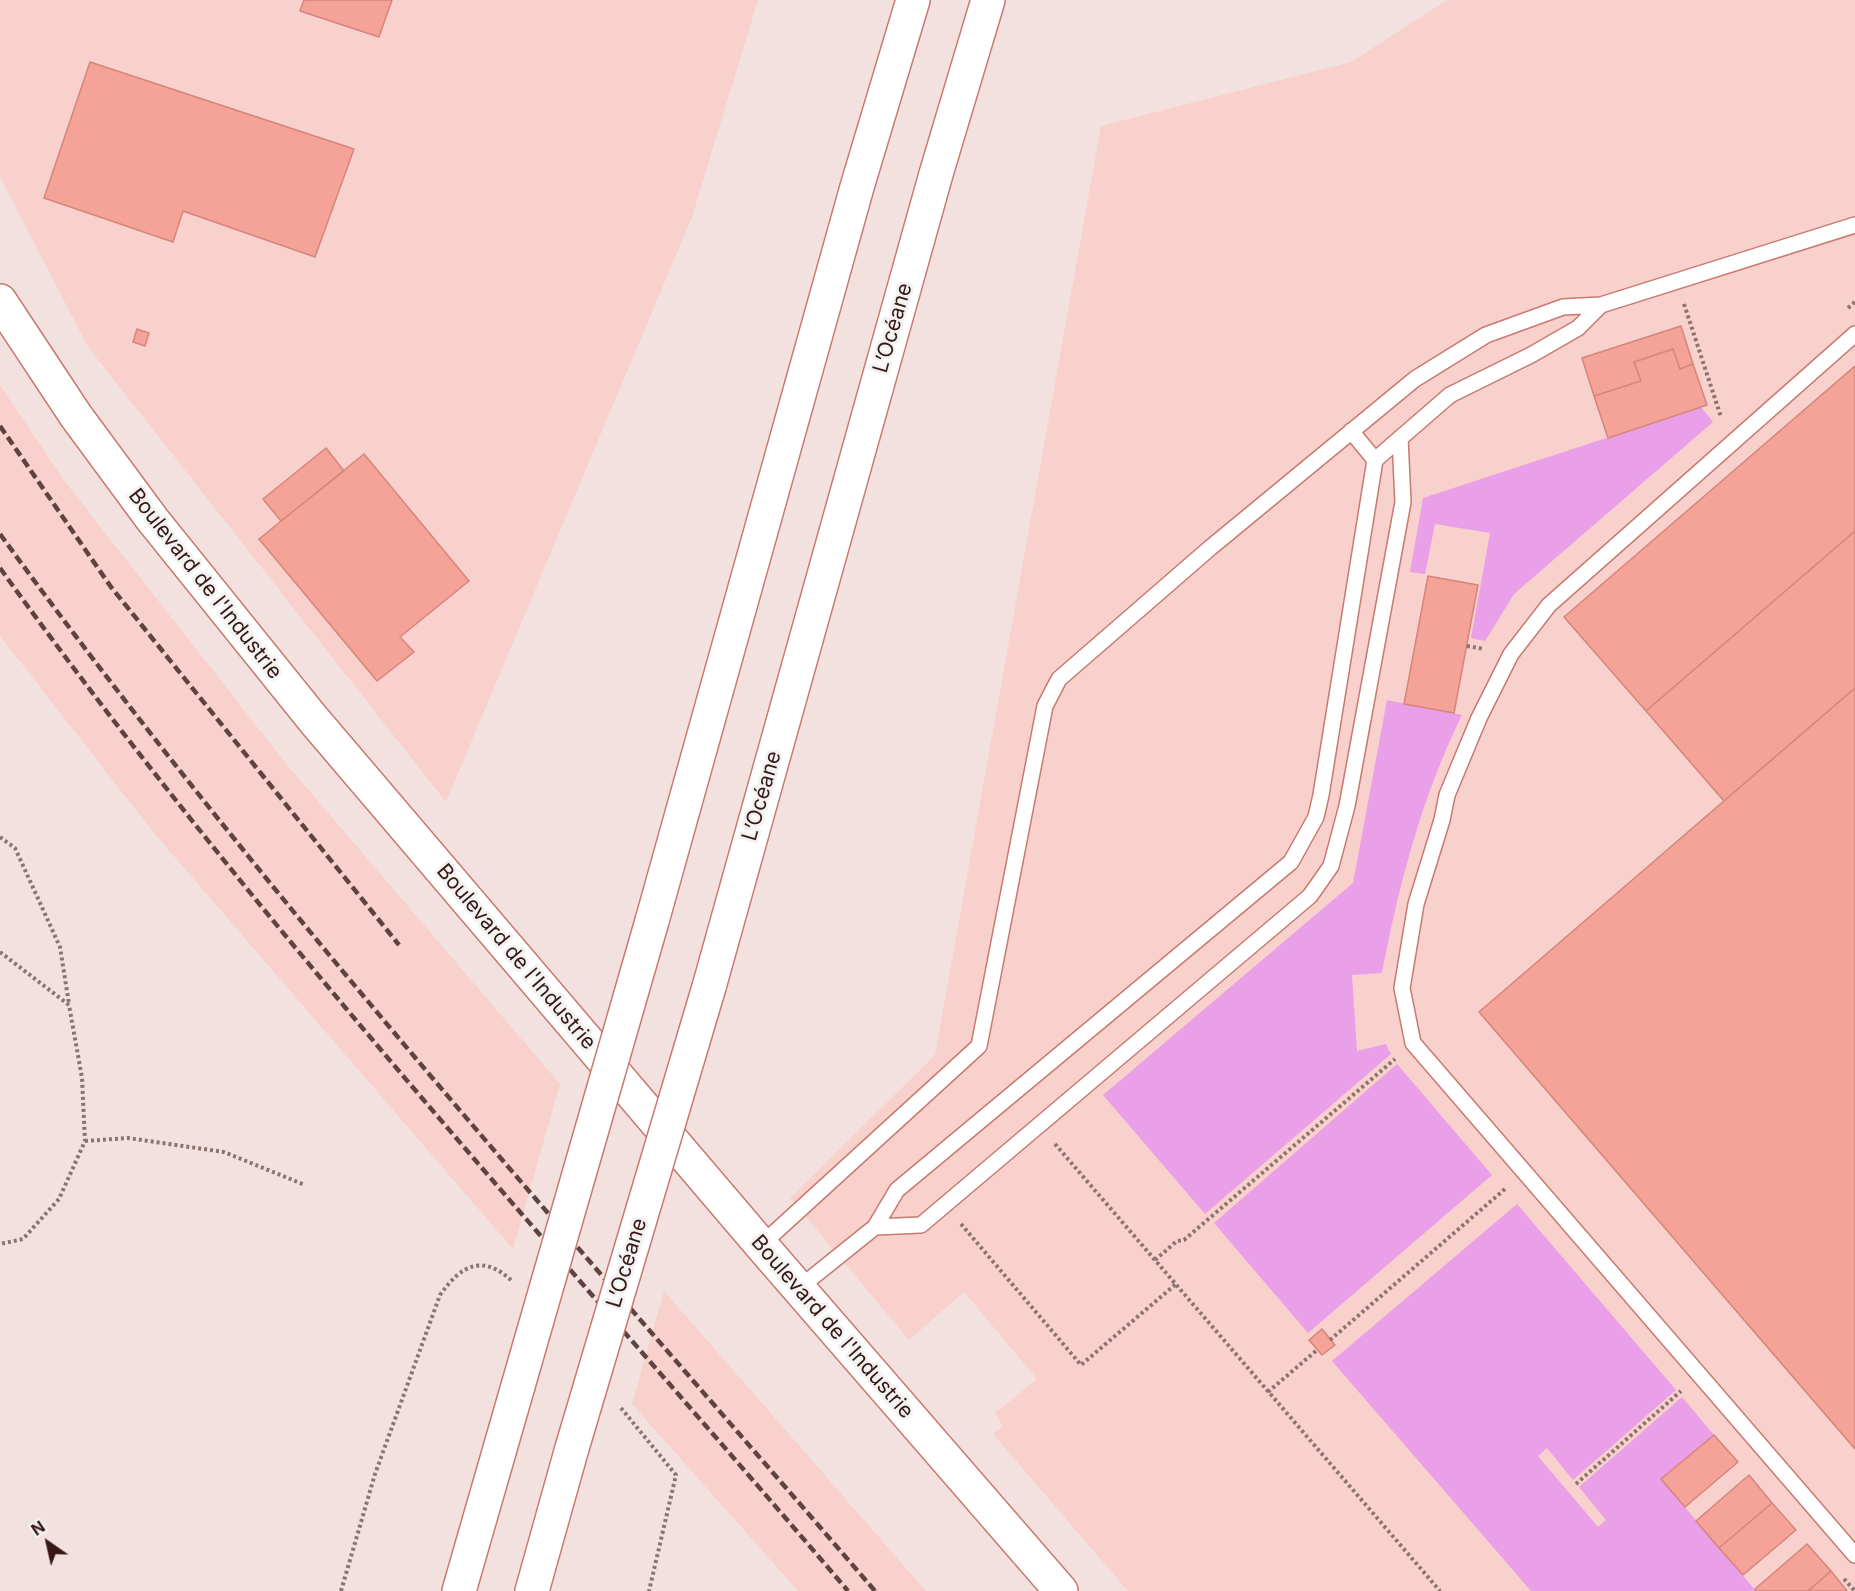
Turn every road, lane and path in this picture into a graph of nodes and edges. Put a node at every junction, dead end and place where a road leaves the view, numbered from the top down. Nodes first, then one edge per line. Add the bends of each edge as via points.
1 (913, 0) edge
2 (988, 0) edge
3 (1855, 225) edge
4 (1676, 282) junction
5 (0, 301) edge
6 (1601, 305) junction
7 (1855, 334) edge
8 (1722, 420) dead end
9 (1351, 431) junction
10 (1400, 438) junction
11 (1375, 460) junction
12 (0, 837) edge
13 (0, 952) edge
14 (69, 1005) junction
15 (1413, 1043) junction
16 (85, 1141) junction
17 (1054, 1143) dead end
18 (1525, 1173) junction
19 (306, 1185) dead end
20 (960, 1223) dead end
21 (875, 1227) junction
22 (0, 1244) edge
23 (761, 1245) junction
24 (1155, 1260) junction
25 (1176, 1284) junction
26 (799, 1288) junction
27 (1330, 1340) dead end
28 (1317, 1350) dead end
29 (1682, 1390) dead end
30 (1268, 1392) junction
31 (1576, 1484) dead end
32 (1855, 1555) edge
33 (459, 1591) edge
34 (532, 1591) edge
35 (1061, 1591) edge
36 (1440, 1591) edge

1 - 33 main road, bridge
2 - 34 main road, L’Océane, bridge
3 - 4 lane
4 - 6 lane
4 - 8 path
5 - 23 main road, Boulevard de l'Industrie via 76,416 313,719
6 - 9 lane via 1563,307 1486,335 1415,379
6 - 10 lane via 1578,328 1450,395
7 - 15 lane via 1549,605 1511,654 1447,795 1443,820 1416,903 1402,988
9 - 11 lane
9 - 23 lane via 1059,679 1045,706 979,1046
10 - 11 lane
10 - 21 lane via 1403,502 1347,806 1331,866 1322,882 921,1225
11 - 21 lane via 1321,795 1306,839 1291,862 897,1190
12 - 14 path via 15,848 60,948
13 - 14 path
14 - 16 path via 82,1078
15 - 18 lane
15 - 24 path via 1184,1240 1177,1241
16 - 19 path via 128,1138 224,1152
16 - 22 path via 59,1199 23,1239
17 - 24 path
18 - 27 path
18 - 32 lane
20 - 25 path via 1081,1365
21 - 26 lane
23 - 26 main road, Boulevard de l'Industrie
24 - 25 path
25 - 30 path
26 - 35 main road, Boulevard de l'Industrie
28 - 30 path
29 - 31 path
30 - 36 path

